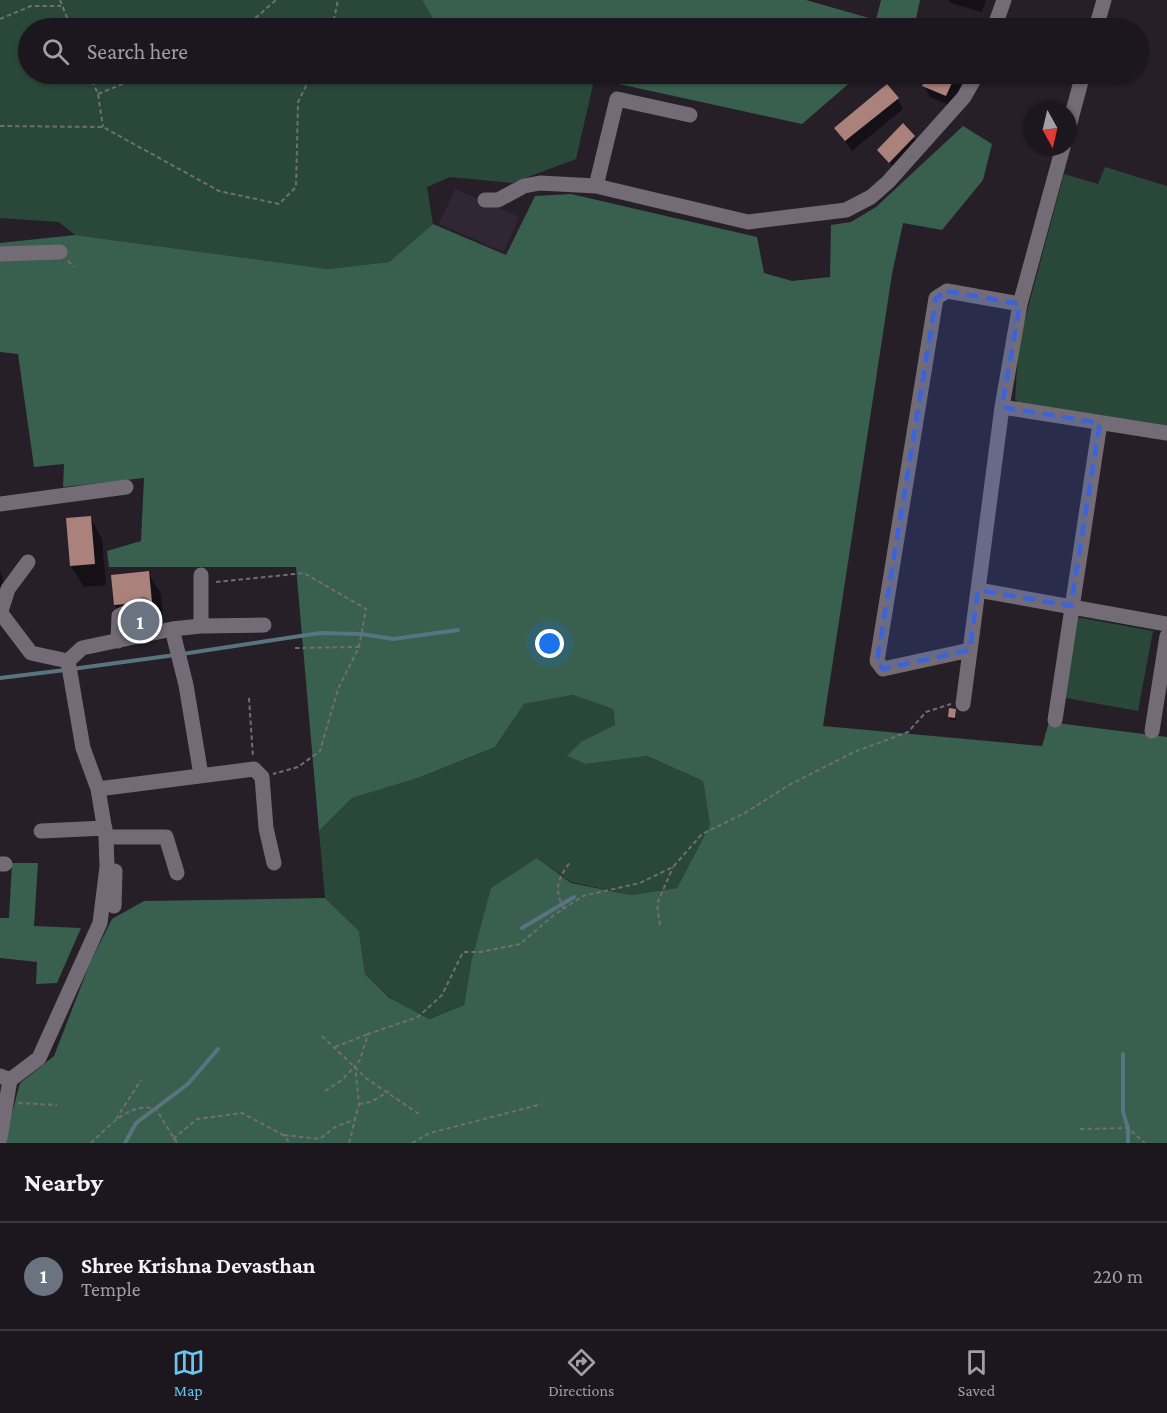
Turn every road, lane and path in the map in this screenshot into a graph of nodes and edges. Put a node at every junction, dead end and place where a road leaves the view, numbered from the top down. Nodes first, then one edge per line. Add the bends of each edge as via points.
1 (60, 0) edge
2 (276, 0) edge
3 (338, 0) edge
4 (1004, 0) edge
5 (1104, 0) edge
6 (61, 6) junction
7 (66, 18) edge
8 (255, 18) edge
9 (334, 18) edge
10 (998, 18) edge
11 (1099, 18) edge
12 (0, 19) edge
13 (94, 84) edge
14 (122, 84) edge
15 (307, 84) edge
16 (971, 84) edge
17 (1080, 84) edge
18 (98, 94) junction
19 (1076, 102) edge
20 (690, 115) dead end
21 (0, 126) edge
22 (103, 127) junction
23 (1061, 156) edge
24 (596, 186) junction
25 (485, 200) dead end
26 (60, 252) dead end
27 (0, 254) edge
28 (1020, 304) junction
29 (1002, 407) junction
30 (1101, 423) junction
31 (1167, 433) edge
32 (126, 487) dead end
33 (0, 504) edge
34 (28, 562) dead end
35 (201, 579) joint
36 (978, 590) junction
37 (143, 604) dead end
38 (1071, 606) junction
39 (0, 611) edge
40 (1167, 624) edge
41 (201, 626) junction
42 (264, 626) dead end
43 (172, 629) junction
44 (1167, 636) edge
45 (118, 641) junction
46 (358, 647) junction
47 (295, 648) dead end
48 (970, 650) junction
49 (68, 661) junction
50 (249, 699) dead end
51 (963, 704) joint
52 (1055, 720) dead end
53 (1152, 731) dead end
54 (258, 773) junction
55 (201, 775) junction
56 (98, 789) junction
57 (41, 831) dead end
58 (105, 832) junction
59 (571, 861) dead end
60 (274, 863) dead end
61 (107, 867) junction
62 (673, 867) junction
63 (177, 873) dead end
64 (114, 906) dead end
65 (564, 909) junction
66 (660, 924) dead end
67 (368, 1034) junction
68 (322, 1036) dead end
69 (335, 1047) junction
70 (355, 1066) junction
71 (5, 1078) edge
72 (141, 1080) dead end
73 (325, 1091) dead end
74 (388, 1091) junction
75 (7, 1101) junction
76 (358, 1104) junction
77 (542, 1104) dead end
78 (57, 1106) dead end
79 (418, 1114) dead end
80 (356, 1119) junction
81 (114, 1122) junction
82 (1080, 1129) dead end
83 (284, 1135) junction
84 (0, 1138) edge
85 (173, 1138) junction
86 (91, 1143) edge
87 (177, 1143) edge
88 (291, 1143) edge
89 (349, 1143) edge
90 (412, 1143) edge
91 (1145, 1143) edge

1 - 6 path
2 - 8 path
3 - 9 path
4 - 10 street
5 - 11 street
6 - 7 path
6 - 12 path via 31,6
13 - 18 path
14 - 18 path
15 - 22 path via 298,102 296,187 279,204 219,191
16 - 24 street via 888,182 871,197 846,210 748,222
17 - 19 street
18 - 22 path
20 - 24 street via 617,99
21 - 22 path
23 - 28 street
24 - 25 street via 540,183 524,186 498,200
26 - 27 street
28 - 29 street
28 - 48 street via 947,291 936,298 877,662 883,669
29 - 30 street
29 - 36 street
30 - 31 street
30 - 38 street
32 - 33 street
34 - 39 street via 8,589
35 - 41 street
35 - 46 path via 304,573 366,609
36 - 38 street
36 - 48 street
37 - 45 street via 119,616
38 - 40 street
38 - 52 street
39 - 49 street via 31,653
41 - 42 street
41 - 43 street
43 - 45 street
43 - 55 street
44 - 53 street
45 - 49 street via 82,648
46 - 47 path
46 - 54 path via 338,688 320,751 298,767
48 - 51 street
49 - 56 street via 83,748
50 - 54 path
51 - 62 path via 926,712 908,732 854,752 789,785 702,834
54 - 55 street
54 - 60 street
55 - 56 street
56 - 58 street
57 - 58 street
58 - 61 street
58 - 63 street via 166,837
59 - 65 path via 557,880 558,897
61 - 64 street via 116,872
61 - 71 street via 100,923 39,1058
62 - 65 path via 640,883 583,896
62 - 66 path via 657,904
65 - 67 path via 520,944 464,952 442,995 418,1017
67 - 69 path
67 - 70 path
68 - 69 path
69 - 70 path
70 - 73 path
70 - 74 path via 379,1088
70 - 76 path
71 - 75 street
72 - 81 path
74 - 76 path via 371,1102
74 - 79 path
75 - 78 path
75 - 84 street
76 - 80 path
77 - 90 path via 430,1133
80 - 83 path via 335,1127 320,1139
80 - 89 path
81 - 85 path via 147,1106 156,1109
81 - 86 path
82 - 91 path via 1128,1128
83 - 85 path via 242,1113 197,1119
83 - 88 path
85 - 87 path

